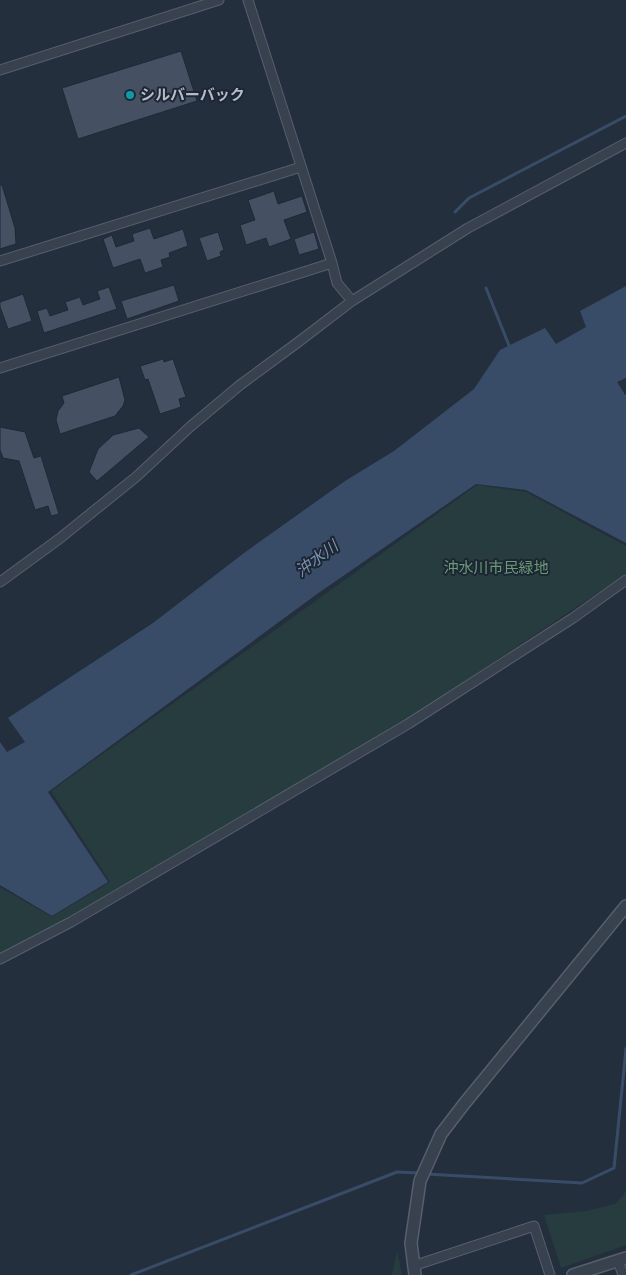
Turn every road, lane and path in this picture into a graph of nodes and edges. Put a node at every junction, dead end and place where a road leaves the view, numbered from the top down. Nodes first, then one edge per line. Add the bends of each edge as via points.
1 (219, 0) edge
2 (248, 0) edge
3 (0, 70) edge
4 (626, 143) edge
5 (301, 167) junction
6 (0, 262) edge
7 (332, 262) junction
8 (352, 301) junction
9 (0, 368) edge
10 (626, 580) edge
11 (0, 582) edge
12 (626, 906) edge
13 (0, 960) edge
14 (622, 1259) edge
15 (414, 1271) edge
16 (550, 1275) edge
17 (573, 1275) edge
18 (623, 1275) edge

1 - 3 street
2 - 5 street
4 - 8 street via 468,228
5 - 6 street
5 - 7 street
7 - 8 street via 337,283
7 - 9 street
8 - 11 street via 240,385 128,483
10 - 13 street via 408,724 71,922
12 - 15 street via 441,1134 420,1181 411,1242
14 - 17 street
14 - 18 street
15 - 16 street via 534,1226

